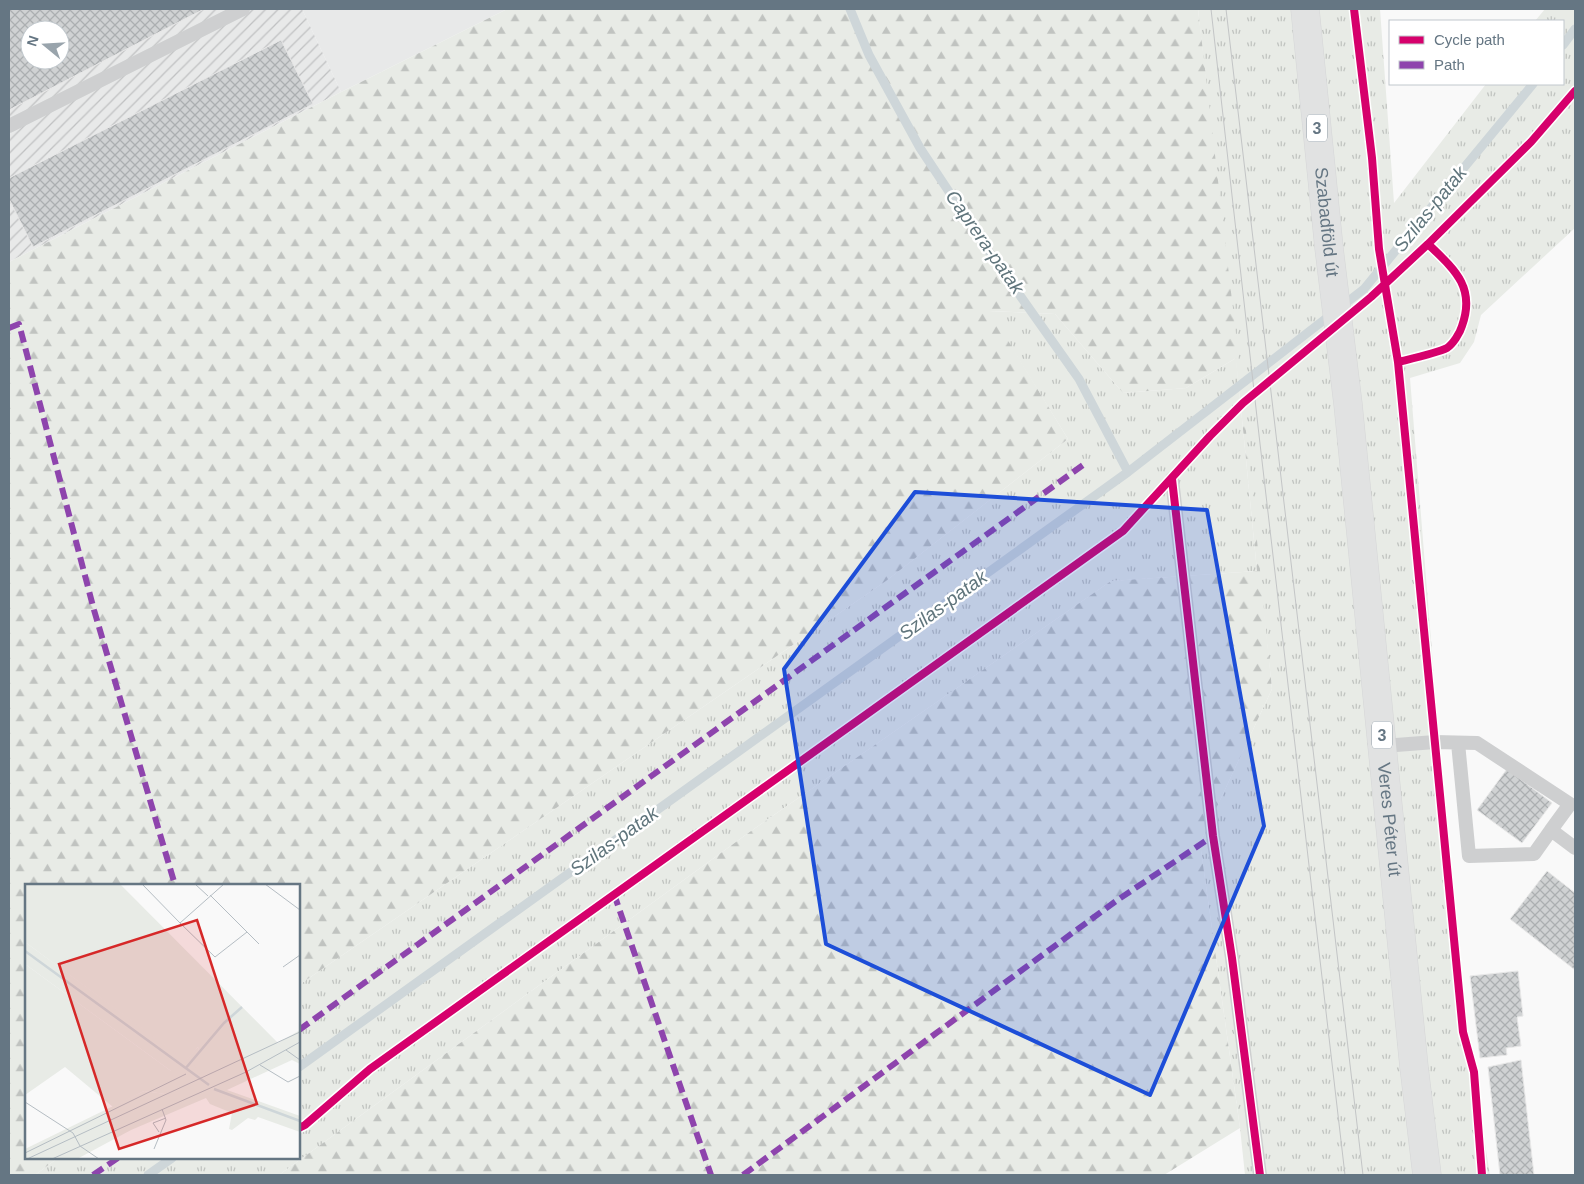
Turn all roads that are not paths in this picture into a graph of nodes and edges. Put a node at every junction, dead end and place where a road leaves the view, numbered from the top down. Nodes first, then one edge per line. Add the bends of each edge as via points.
1 (243, 9) edge
2 (1305, 9) edge
3 (9, 126) edge
4 (1348, 404) joint
5 (1172, 479) dead end
6 (1458, 742) junction
7 (1383, 746) junction
8 (1551, 830) junction
9 (1575, 848) edge
10 (1260, 1175) edge
11 (1427, 1175) edge

1 - 3 lane
2 - 4 main road, Szabadföld út / 3
4 - 7 main road, Veres Péter út / 3
5 - 10 lane via 1213,836
6 - 7 lane
6 - 8 lane via 1477,743 1570,804
6 - 8 lane via 1469,856 1534,854
7 - 11 main road, Veres Péter út / 3
8 - 9 lane

